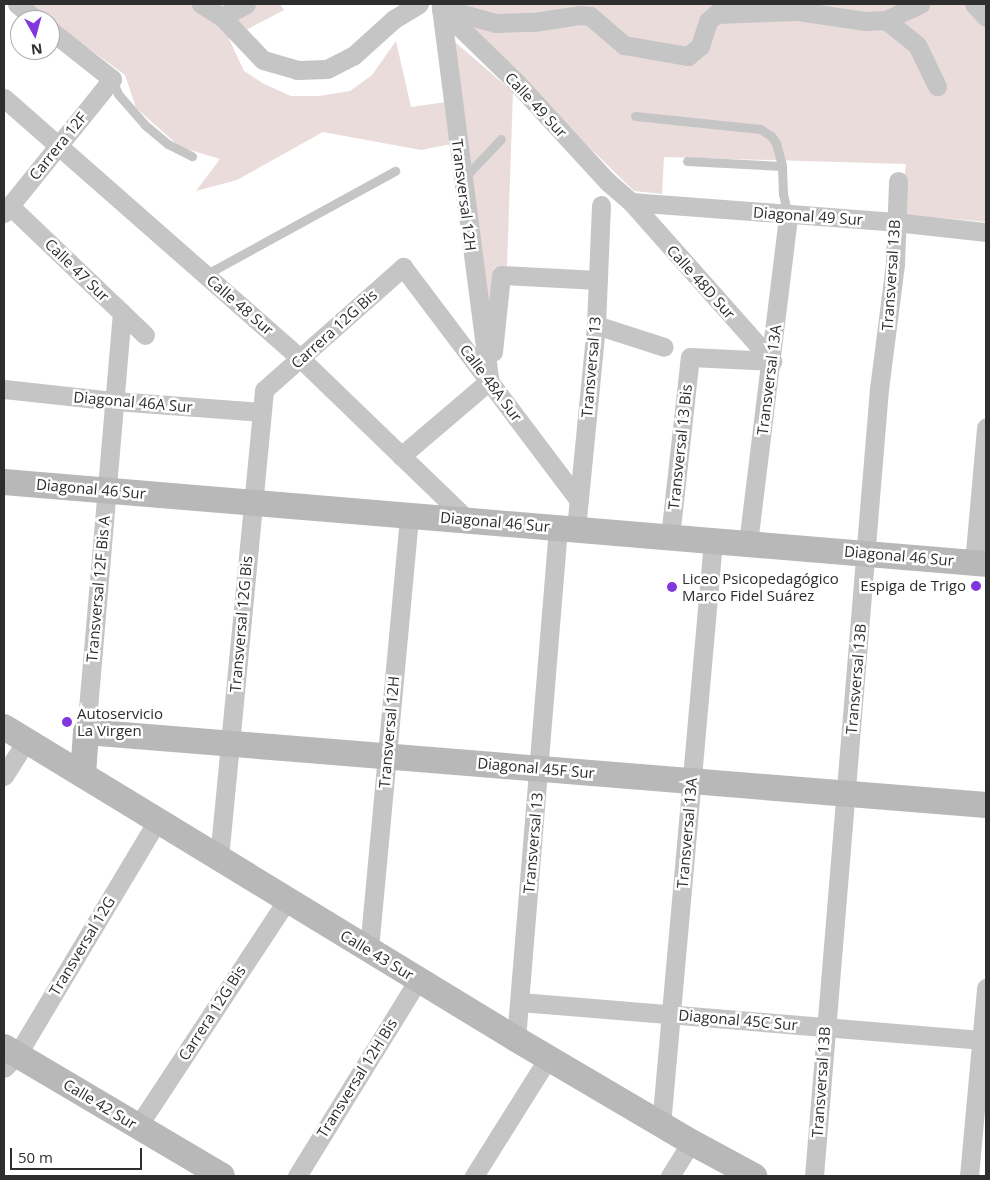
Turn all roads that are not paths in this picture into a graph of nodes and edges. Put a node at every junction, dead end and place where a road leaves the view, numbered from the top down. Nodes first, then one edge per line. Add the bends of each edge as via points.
1 (201, 4) edge
2 (246, 4) edge
3 (419, 4) edge
4 (920, 4) edge
5 (974, 4) edge
6 (438, 6) edge
7 (222, 17) junction
8 (986, 17) edge
9 (886, 20) junction
10 (60, 38) edge
11 (112, 79) junction
12 (937, 86) dead end
13 (4, 98) edge
14 (634, 116) dead end
15 (501, 139) dead end
16 (59, 146) junction
17 (192, 156) dead end
18 (687, 162) dead end
19 (782, 166) junction
20 (395, 171) dead end
21 (462, 180) junction
22 (898, 181) dead end
23 (630, 202) junction
24 (601, 205) dead end
25 (6, 209) edge
26 (788, 216) junction
27 (895, 222) junction
28 (986, 232) edge
29 (403, 267) joint
30 (205, 274) junction
31 (598, 280) junction
32 (122, 313) junction
33 (596, 325) junction
34 (145, 335) dead end
35 (664, 347) dead end
36 (300, 358) junction
37 (772, 361) junction
38 (489, 381) junction
39 (4, 389) edge
40 (264, 390) joint
41 (114, 401) junction
42 (262, 412) junction
43 (986, 428) edge
44 (401, 456) junction
45 (4, 482) edge
46 (107, 490) junction
47 (578, 499) junction
48 (253, 502) junction
49 (409, 515) junction
50 (468, 520) junction
51 (567, 529) junction
52 (670, 537) junction
53 (713, 541) junction
54 (748, 544) junction
55 (866, 553) junction
56 (980, 564) edge
57 (4, 727) edge
58 (86, 732) junction
59 (26, 741) junction
60 (230, 743) junction
61 (386, 756) junction
62 (539, 768) junction
63 (83, 775) junction
64 (4, 776) edge
65 (692, 781) junction
66 (846, 793) junction
67 (986, 805) edge
68 (157, 821) junction
69 (219, 858) junction
70 (287, 900) junction
71 (368, 950) junction
72 (418, 980) junction
73 (986, 988) edge
74 (520, 1002) junction
75 (672, 1015) junction
76 (825, 1027) junction
77 (516, 1039) junction
78 (984, 1039) edge
79 (8, 1057) edge
80 (548, 1058) junction
81 (662, 1125) junction
82 (138, 1126) junction
83 (691, 1142) junction
84 (222, 1176) edge
85 (297, 1176) edge
86 (474, 1176) edge
87 (670, 1176) edge
88 (754, 1176) edge
89 (814, 1176) edge
90 (969, 1176) edge

1 - 7 street
2 - 7 street
3 - 7 street via 394,19 353,56 327,68 297,70 263,60
4 - 9 street
5 - 8 street
6 - 9 street via 496,23 590,16 624,45 688,56 700,46 708,21 716,14 798,11 865,21
6 - 21 street, Transversal 12H
6 - 23 street, Calle 49 Sur via 515,81
9 - 12 street via 917,45
10 - 11 street
11 - 16 street, Carrera 12F
11 - 17 lane via 118,94 145,126 168,144
13 - 16 street, Calle 48 Sur
14 - 19 lane via 760,129 776,143
15 - 21 lane
16 - 25 street, Carrera 12F
16 - 30 street, Calle 48 Sur
18 - 19 lane
19 - 26 lane
20 - 30 lane
21 - 38 street, Transversal 12H
22 - 27 street, Transversal 13B
23 - 26 street, Diagonal 49 Sur
23 - 37 street, Calle 48D Sur
24 - 31 street, Transversal 13
25 - 32 street, Calle 47 Sur
26 - 27 street, Diagonal 49 Sur
26 - 37 street, Transversal 13A
27 - 28 street, Diagonal 49 Sur
27 - 55 street, Transversal 13B via 895,264 879,389
29 - 36 street, Carrera 12G Bis
29 - 38 street, Calle 48A Sur
30 - 36 street, Calle 48 Sur
31 - 33 street, Transversal 13
31 - 38 street via 501,276
32 - 34 street, Calle 47 Sur
32 - 41 street, Transversal 12F Bis A
33 - 35 street
33 - 47 street, Transversal 13
36 - 40 street, Carrera 12G Bis
36 - 44 street, Calle 48 Sur
37 - 52 street, Transversal 13 Bis via 690,357
37 - 54 street, Transversal 13A
38 - 44 street
38 - 47 street, Calle 48A Sur
39 - 41 street, Diagonal 46A Sur
40 - 42 street, Transversal 12G Bis
41 - 42 street, Diagonal 46A Sur
41 - 46 street, Transversal 12F Bis A
42 - 48 street, Transversal 12G Bis
43 - 56 street
44 - 50 street, Calle 48 Sur
45 - 46 street, Diagonal 46 Sur
46 - 48 street, Diagonal 46 Sur
46 - 58 street, Transversal 12F Bis A
47 - 51 street, Transversal 13
48 - 49 street, Diagonal 46 Sur
48 - 60 street, Transversal 12G Bis
49 - 50 street, Diagonal 46 Sur
49 - 61 street, Transversal 12H
50 - 51 street, Diagonal 46 Sur
51 - 52 street, Diagonal 46 Sur
51 - 62 street, Transversal 13
52 - 53 street, Diagonal 46 Sur
53 - 54 street, Diagonal 46 Sur
53 - 65 street, Transversal 13A
54 - 55 street, Diagonal 46 Sur
55 - 56 street, Diagonal 46 Sur
55 - 66 street, Transversal 13B
57 - 59 street, Calle 43 Sur
58 - 60 street, Diagonal 45F Sur
58 - 63 street, Transversal 12F Bis A
59 - 63 street, Calle 43 Sur
59 - 64 street
60 - 61 street, Diagonal 45F Sur
60 - 69 street, Transversal 12G Bis
61 - 62 street, Diagonal 45F Sur
61 - 71 street, Transversal 12H
62 - 65 street, Diagonal 45F Sur
62 - 74 street, Transversal 13
63 - 68 street, Calle 43 Sur
65 - 66 street, Diagonal 45F Sur
65 - 75 street, Transversal 13A
66 - 67 street, Diagonal 45F Sur
66 - 76 street, Transversal 13B
68 - 69 street, Calle 43 Sur
68 - 79 street, Transversal 12G
69 - 70 street, Calle 43 Sur
70 - 71 street, Calle 43 Sur
70 - 82 street, Carrera 12G Bis
71 - 72 street, Calle 43 Sur
72 - 77 street, Calle 43 Sur
72 - 85 street, Transversal 12H Bis
73 - 78 street
74 - 75 street, Diagonal 45C Sur
74 - 77 street, Transversal 13
75 - 76 street, Diagonal 45C Sur
75 - 81 street, Transversal 13A
76 - 78 street, Diagonal 45C Sur
76 - 89 street, Transversal 13B
77 - 80 street, Calle 43 Sur
78 - 90 street
79 - 82 street, Calle 42 Sur
80 - 81 street, Calle 43 Sur
80 - 86 street
81 - 83 street, Calle 43 Sur
82 - 84 street, Calle 42 Sur
83 - 87 street
83 - 88 street, Calle 43 Sur

